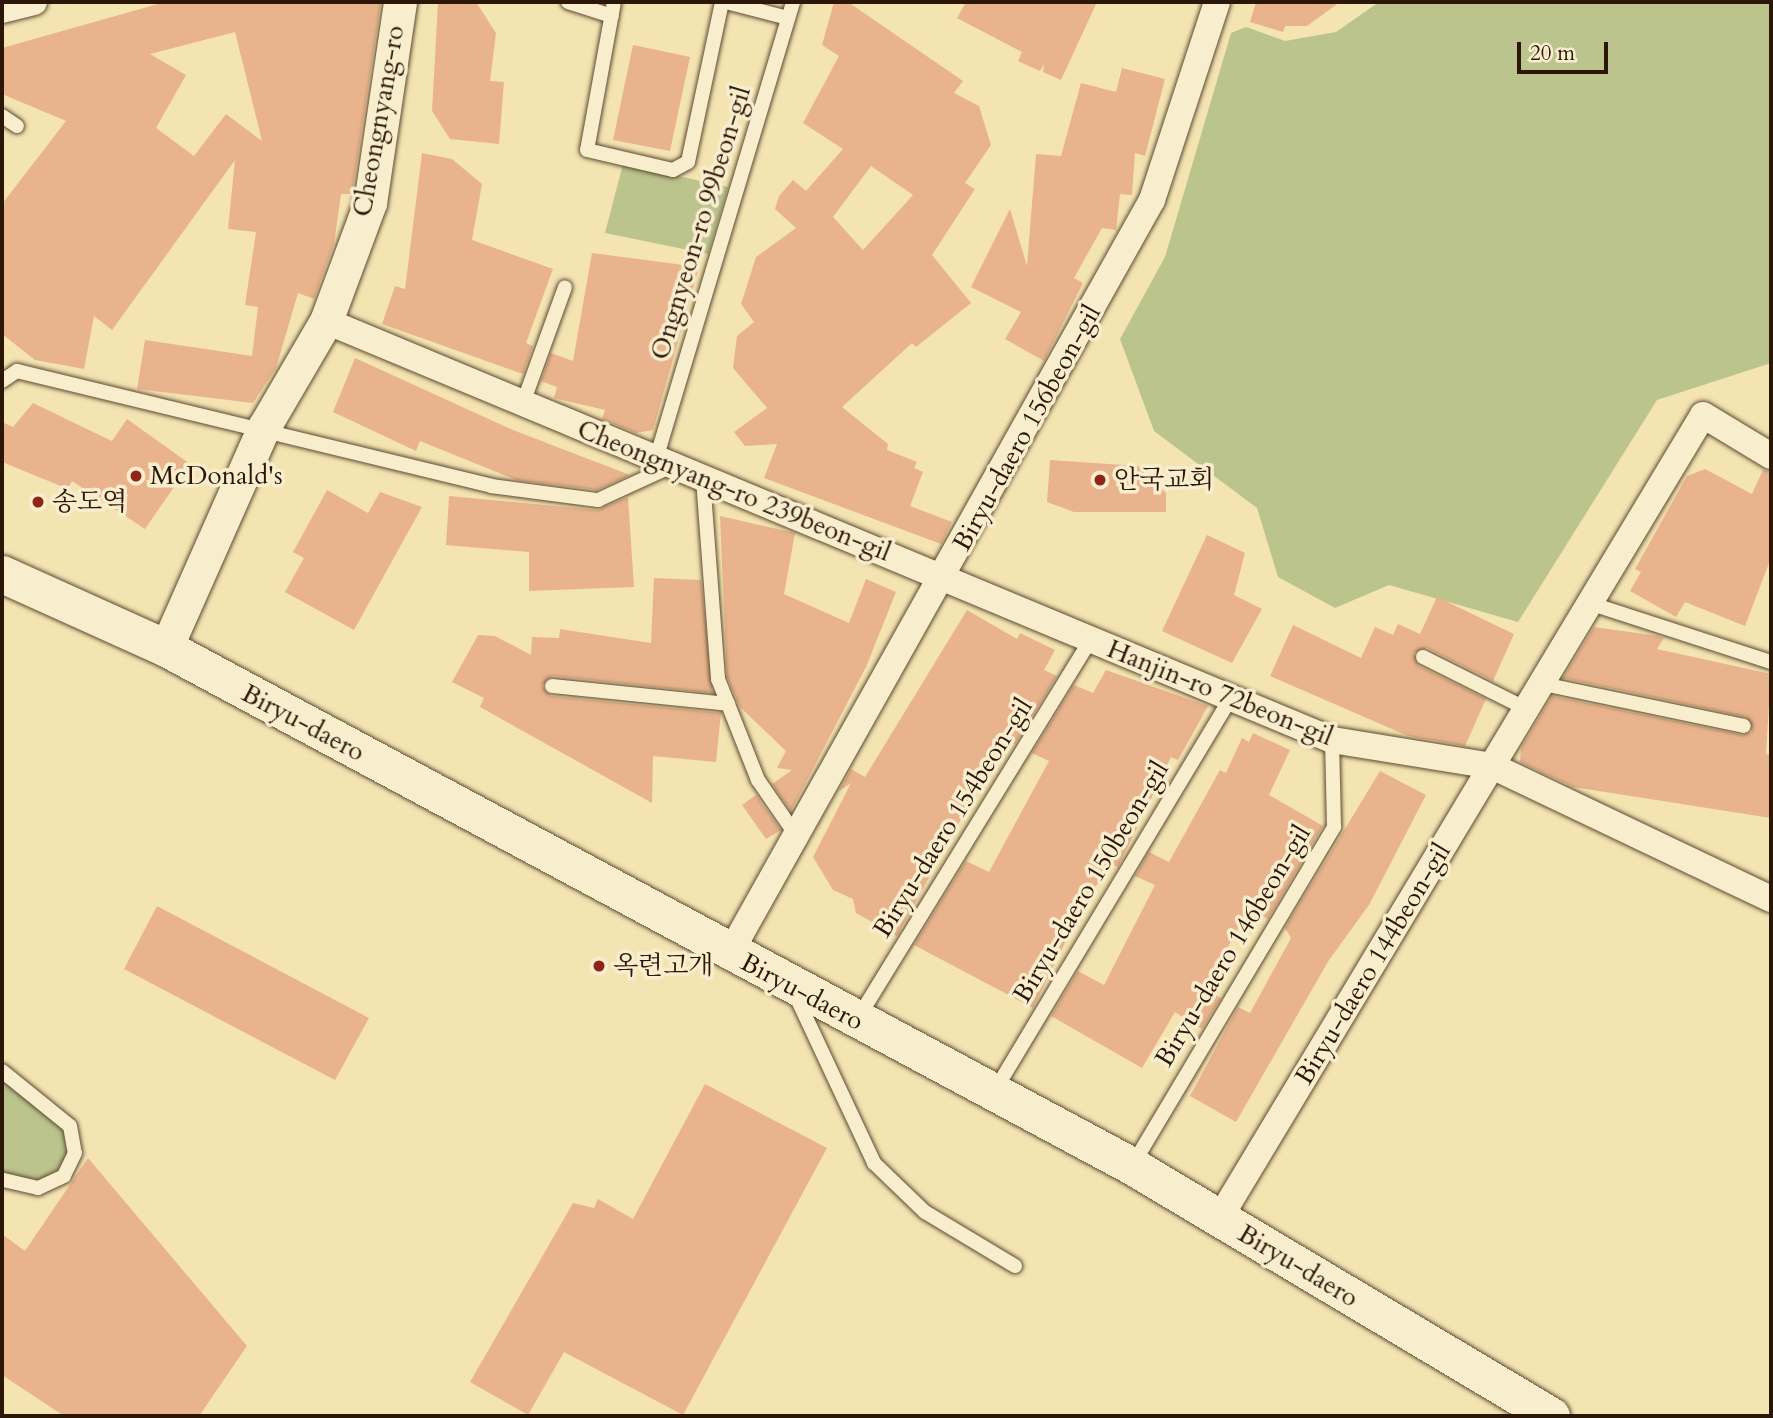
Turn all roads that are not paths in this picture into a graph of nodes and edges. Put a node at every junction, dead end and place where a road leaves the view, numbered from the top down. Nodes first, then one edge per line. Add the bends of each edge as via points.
1 (34, 2) edge
2 (400, 2) edge
3 (568, 2) edge
4 (724, 2) edge
5 (793, 2) edge
6 (1217, 2) edge
7 (762, 6) edge
8 (613, 9) edge
9 (2, 10) edge
10 (788, 19) junction
11 (2, 116) edge
12 (17, 126) dead end
13 (565, 286) dead end
14 (326, 321) junction
15 (2, 381) edge
16 (523, 403) junction
17 (264, 428) junction
18 (1771, 456) edge
19 (664, 463) junction
20 (703, 482) junction
21 (2, 575) edge
22 (945, 578) junction
23 (1590, 603) junction
24 (1090, 641) junction
25 (166, 648) junction
26 (1423, 657) dead end
27 (1771, 662) edge
28 (1543, 684) junction
29 (552, 685) dead end
30 (1230, 697) junction
31 (728, 704) junction
32 (1527, 709) junction
33 (1744, 726) dead end
34 (1332, 740) junction
35 (1492, 766) junction
36 (796, 835) junction
37 (1771, 899) edge
38 (730, 953) junction
39 (791, 986) junction
40 (857, 1020) junction
41 (2, 1071) edge
42 (994, 1092) junction
43 (1132, 1166) junction
44 (2, 1180) edge
45 (1219, 1219) junction
46 (1015, 1265) dead end
47 (1551, 1416) edge

1 - 9 street
2 - 14 street, Cheongnyang-ro via 370,203
3 - 8 lane
4 - 7 lane
4 - 8 lane via 688,162 673,170 587,150
5 - 10 lane, Ongnyeon-ro 99beon-gil
6 - 22 street, Biryu-daero 156beon-gil via 1152,200
7 - 10 lane
10 - 19 lane, Ongnyeon-ro 99beon-gil
11 - 12 lane
13 - 16 lane
14 - 16 street, Cheongnyang-ro 239beon-gil
14 - 17 street, Cheongnyang-ro
15 - 17 lane via 17,371
16 - 19 street, Cheongnyang-ro 239beon-gil
17 - 19 lane via 491,486 598,499
17 - 25 street, Cheongnyang-ro
18 - 23 street, Biryu-daero 144beon-gil via 1703,415
19 - 20 street, Cheongnyang-ro 239beon-gil
20 - 22 street, Cheongnyang-ro 239beon-gil
20 - 31 lane, Cheongnyang-ro 239beon-gil via 718,680
21 - 25 main road, Biryu-daero
22 - 24 street, Hanjin-ro 72beon-gil
22 - 36 street, Biryu-daero 156beon-gil
23 - 27 lane via 1749,659
23 - 28 street, Biryu-daero 144beon-gil
24 - 30 street, Hanjin-ro 72beon-gil
24 - 40 lane, Biryu-daero 154beon-gil
25 - 38 main road, Biryu-daero
26 - 32 lane
28 - 32 street, Biryu-daero 144beon-gil
28 - 33 lane
29 - 31 lane
30 - 34 street, Hanjin-ro 72beon-gil
30 - 42 lane, Biryu-daero 150beon-gil
31 - 36 lane via 758,780
32 - 35 street, Biryu-daero 144beon-gil
34 - 35 street, Hanjin-ro 72beon-gil
34 - 43 lane, Biryu-daero 146beon-gil via 1334,827
35 - 37 street, Hanjin-ro 72beon-gil
35 - 45 street, Biryu-daero 144beon-gil
36 - 38 street, Biryu-daero 156beon-gil
38 - 39 main road, Biryu-daero
39 - 40 main road, Biryu-daero
39 - 46 lane via 874,1163 925,1212
40 - 42 main road, Biryu-daero
41 - 44 lane via 70,1126 75,1153 64,1176 38,1188
42 - 43 main road, Biryu-daero
43 - 45 main road, Biryu-daero
45 - 47 main road, Biryu-daero

